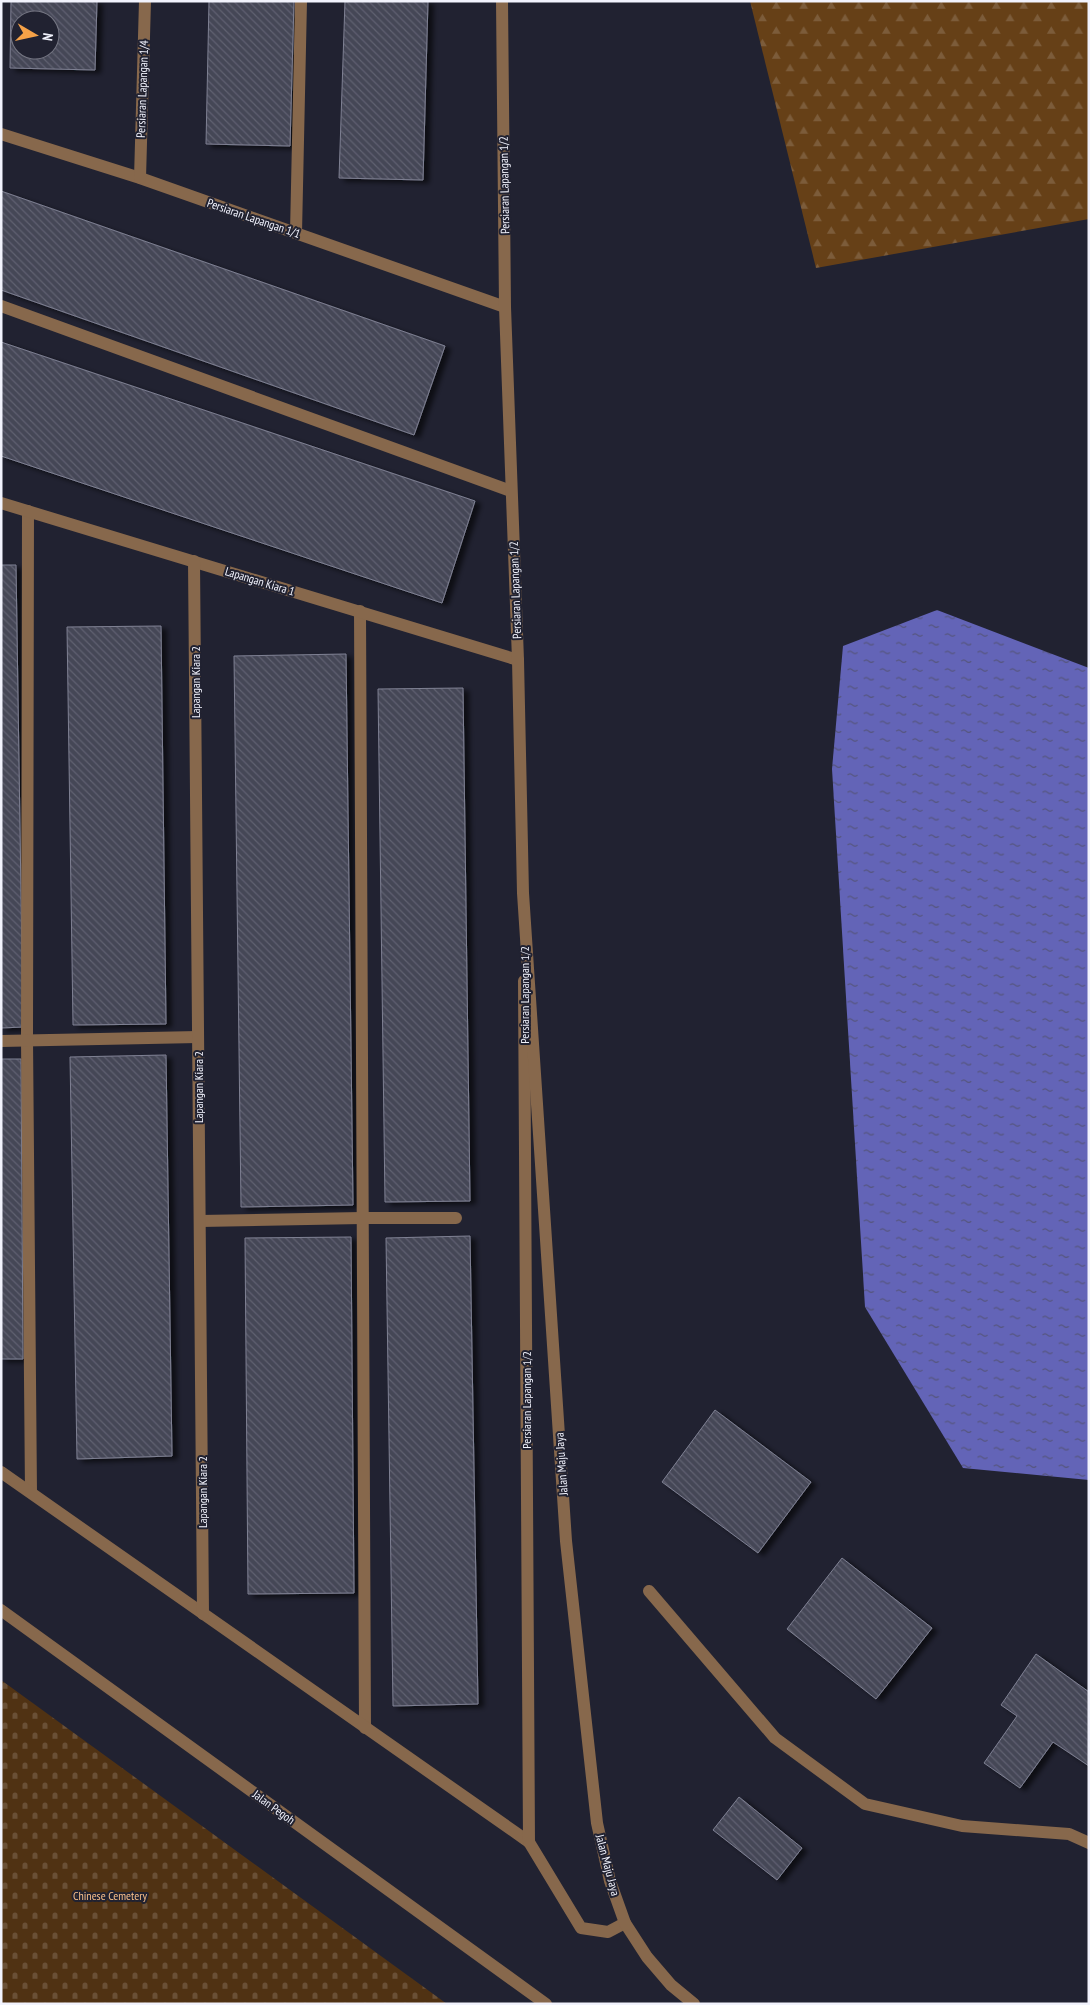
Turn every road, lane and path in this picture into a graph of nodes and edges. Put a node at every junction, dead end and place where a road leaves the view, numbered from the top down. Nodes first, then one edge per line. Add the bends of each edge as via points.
1 (145, 1) edge
2 (301, 1) edge
3 (502, 1) edge
4 (1, 134) edge
5 (140, 178) junction
6 (296, 233) junction
7 (1, 306) edge
8 (505, 307) junction
9 (511, 491) junction
10 (1, 503) edge
11 (28, 511) junction
12 (194, 561) junction
13 (360, 611) junction
14 (518, 660) junction
15 (523, 893) junction
16 (198, 1037) junction
17 (27, 1040) junction
18 (1, 1041) edge
19 (362, 1218) junction
20 (456, 1218) dead end
21 (200, 1221) junction
22 (1, 1472) edge
23 (31, 1492) junction
24 (649, 1591) dead end
25 (1, 1610) edge
26 (203, 1614) junction
27 (365, 1728) junction
28 (529, 1842) junction
29 (1089, 1843) edge
30 (625, 1923) junction
31 (546, 2004) edge
32 (694, 2004) edge

1 - 5 street, Persiaran Lapangan 1/4
2 - 6 street
3 - 8 street, Persiaran Lapangan 1/2
4 - 5 street, Persiaran Lapangan 1/1
5 - 6 street, Persiaran Lapangan 1/1
6 - 8 street, Persiaran Lapangan 1/1
7 - 9 street
8 - 9 street, Persiaran Lapangan 1/2
9 - 14 street, Persiaran Lapangan 1/2
10 - 11 street, Lapangan Kiara 1
11 - 12 street, Lapangan Kiara 1
11 - 17 street
12 - 13 street, Lapangan Kiara 1
12 - 16 street, Lapangan Kiara 2
13 - 14 street, Lapangan Kiara 1
13 - 19 street
14 - 15 street, Persiaran Lapangan 1/2
15 - 28 street, Persiaran Lapangan 1/2
15 - 30 street, Jalan Maju Jaya via 566,1541 597,1823 610,1881
16 - 17 street
16 - 21 street, Lapangan Kiara 2
17 - 18 street
17 - 23 street
19 - 20 street
19 - 21 street
19 - 27 street
21 - 26 street, Lapangan Kiara 2
22 - 23 street
23 - 26 street
24 - 29 street via 775,1738 865,1804 962,1826 1069,1834
25 - 31 street, Jalan Pegoh
26 - 27 street
27 - 28 street
28 - 30 street via 581,1928 608,1932
30 - 32 street, Jalan Maju Jaya via 647,1957 671,1985

